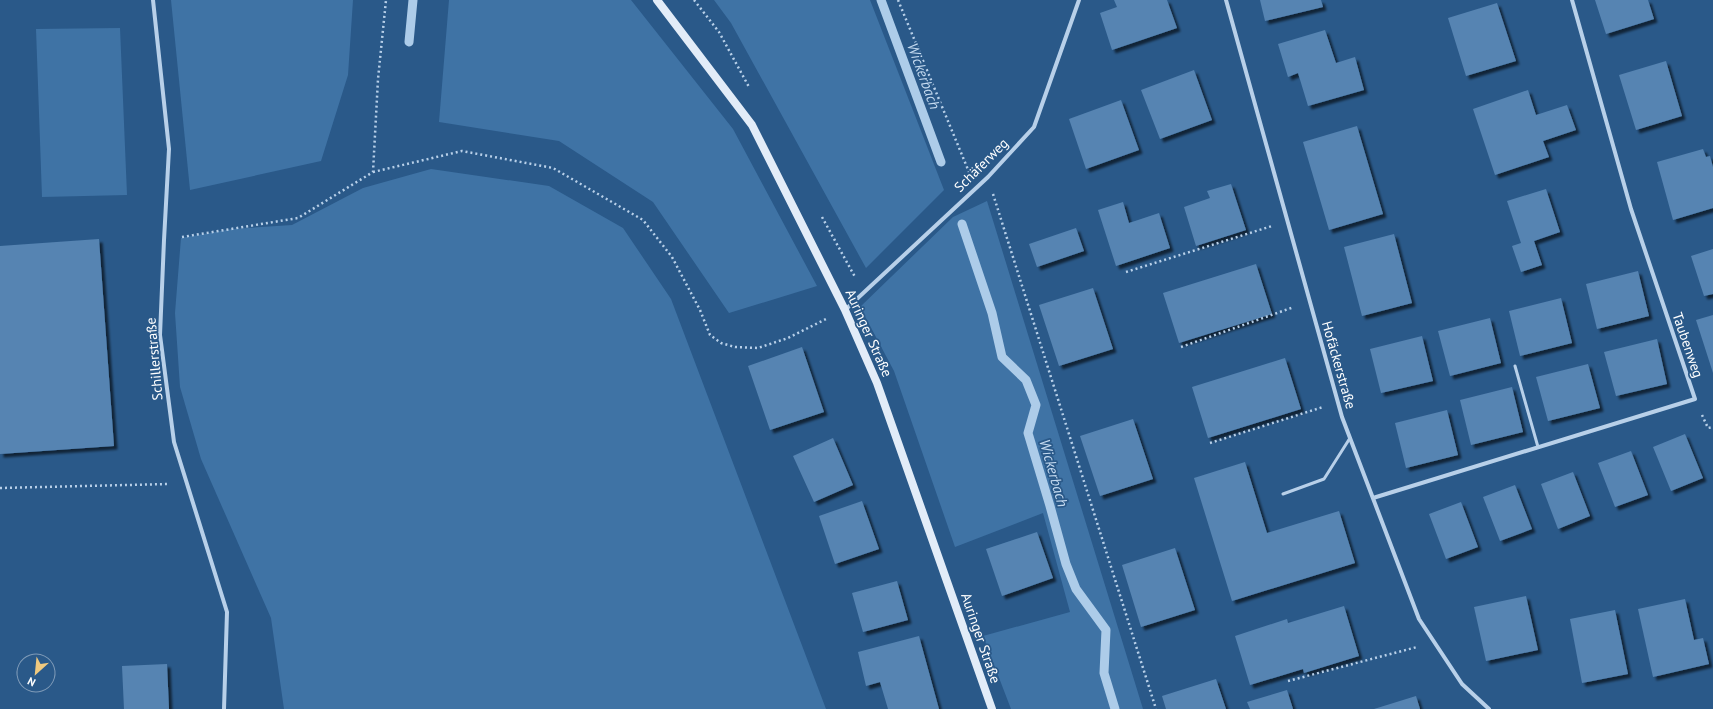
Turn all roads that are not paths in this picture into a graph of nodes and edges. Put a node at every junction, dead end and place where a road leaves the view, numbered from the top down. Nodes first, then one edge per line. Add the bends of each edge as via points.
1 (153, 0) edge
2 (657, 0) edge
3 (1079, 0) edge
4 (1226, 0) edge
5 (1572, 0) edge
6 (845, 310) junction
7 (1515, 366) dead end
8 (1350, 438) junction
9 (1538, 447) junction
10 (1283, 494) dead end
11 (1373, 498) junction
12 (224, 709) edge
13 (992, 709) edge
14 (1489, 709) edge

1 - 12 street, Schillerstraße via 169,149 160,335 174,442 227,612
2 - 6 street, Auringer Straße via 752,125
3 - 6 street, Schäferweg via 1034,127 988,177
4 - 8 street, Hofäckerstraße
5 - 9 street, Taubenweg via 1631,208 1695,399
6 - 13 street, Auringer Straße via 877,383
7 - 9 lane
8 - 10 lane via 1324,479
8 - 11 street, Hofäckerstraße
9 - 11 street, Taubenweg
11 - 14 street, Hofäckerstraße via 1420,619 1462,684

